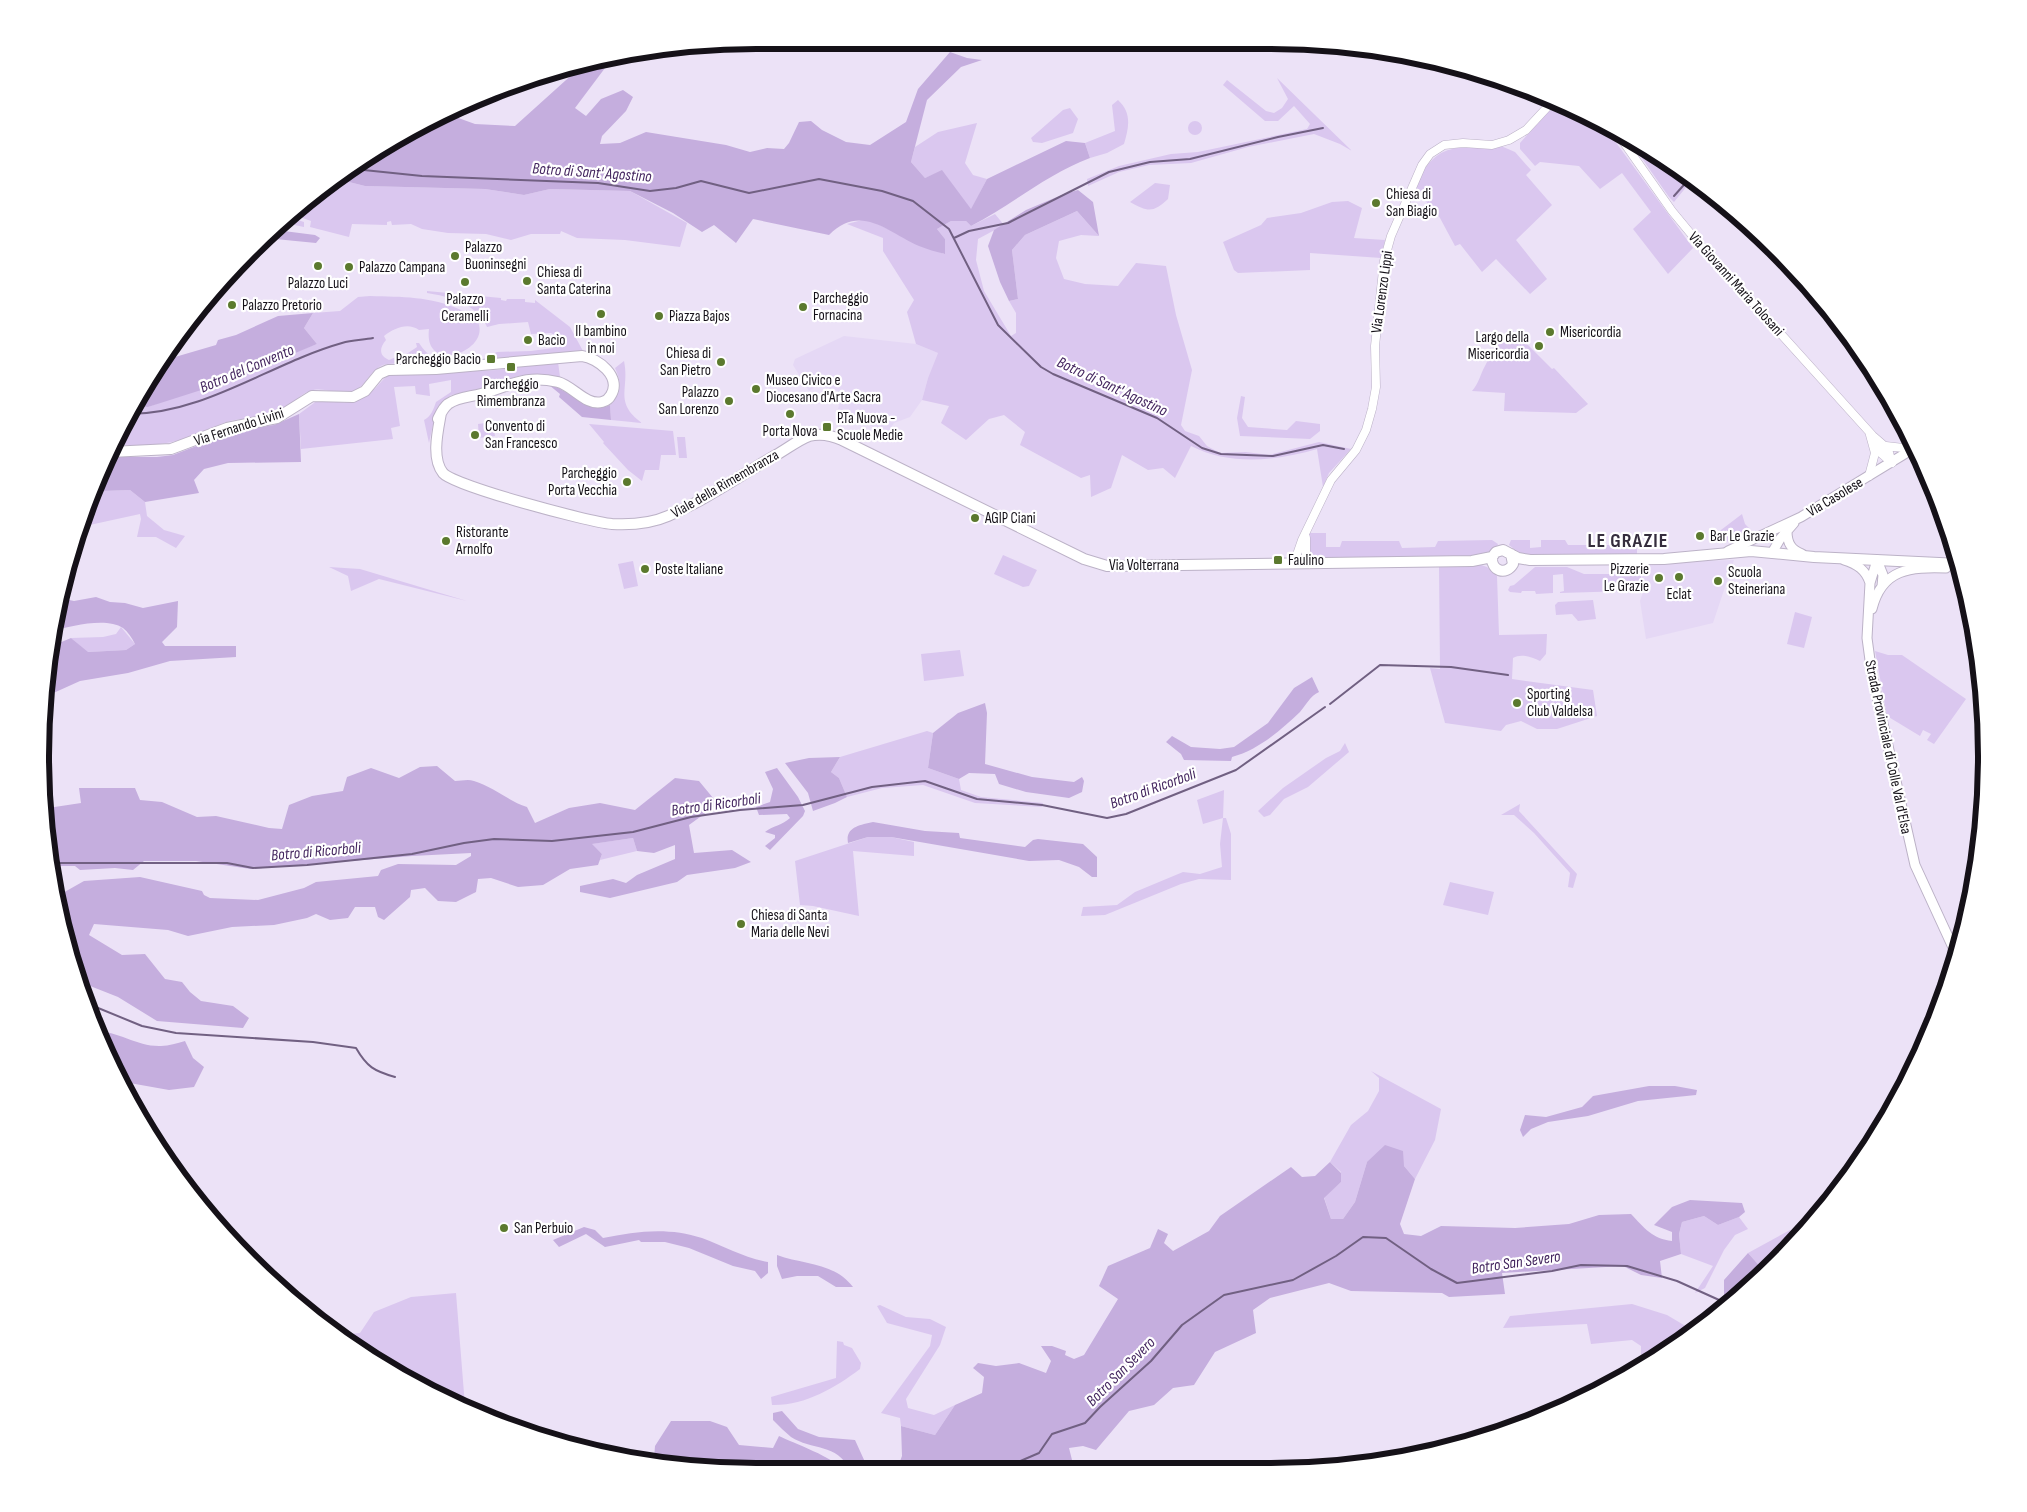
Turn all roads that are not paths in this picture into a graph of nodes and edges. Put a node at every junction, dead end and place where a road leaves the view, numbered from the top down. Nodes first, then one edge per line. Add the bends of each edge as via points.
1 (1548, 106) edge
2 (1625, 144) edge
3 (441, 413) joint
4 (1867, 430) junction
5 (816, 435) joint
6 (1885, 446) junction
7 (1875, 448) junction
8 (1907, 448) edge
9 (118, 452) edge
10 (1909, 452) edge
11 (1892, 463) junction
12 (1869, 476) junction
13 (1801, 517) junction
14 (1787, 531) junction
15 (1772, 532) junction
16 (1306, 533) junction
17 (1726, 553) junction
18 (1772, 553) junction
19 (1807, 556) junction
20 (1832, 558) junction
21 (1512, 559) junction
22 (1877, 560) junction
23 (1493, 562) junction
24 (1294, 563) junction
25 (1310, 564) junction
26 (1951, 564) edge
27 (1953, 568) edge
28 (1870, 583) junction
29 (1881, 587) junction
30 (1869, 622) junction
31 (1952, 946) edge

1 - 16 street, Via Lorenzo Lippi via 1526,130 1509,140 1492,144 1444,145 1422,164 1391,236 1384,262 1375,346 1376,387 1366,430 1356,450 1331,480
2 - 4 street, Via Giovanni Maria Tolosani via 1696,240
3 - 5 main road, Viale della Rimembranza via 432,441 437,476 452,485 599,522 622,524 648,523 663,518 803,439
3 - 9 main road, Via Fernando Livini via 454,400 521,380 560,382 586,399 606,401 613,390 613,380 598,362 586,356 388,370 354,397 312,396 276,418 227,428 171,449
4 - 6 street, Via Giovanni Maria Tolosani
4 - 7 street, Via Giovanni Maria Tolosani
5 - 24 main road, Via Volterrana via 828,434 842,440 1095,563 1127,566
6 - 8 street
6 - 11 street, Via Giovanni Maria Tolosani via 1891,454
7 - 11 street, Via Giovanni Maria Tolosani
7 - 12 street
10 - 11 main road, Via Casolese
11 - 12 main road, Via Casolese
12 - 13 main road, Via Casolese
13 - 14 main road, Via Casolese
13 - 15 main road, Via Casolese
14 - 18 main road, Via Casolese
14 - 19 main road via 1790,547
15 - 17 main road, Via Casolese
15 - 18 main road via 1769,544
16 - 24 street, Via Lorenzo Lippi
16 - 25 street, Via Lorenzo Lippi via 1306,554
17 - 18 main road, Via Volterrana
17 - 21 main road, Via Volterrana via 1664,558
18 - 19 main road, Via Volterrana
19 - 20 main road, Via Volterrana
20 - 22 main road, Via Volterrana
20 - 28 main road via 1856,564
21 - 23 main road, Via Volterrana via 1503,550 1496,552
21 - 23 main road, Via Volterrana via 1509,569 1503,571 1497,570
22 - 26 main road, Via Volterrana
22 - 28 main road, Strada Provinciale di Colle Val d'Elsa
22 - 29 main road, Strada Provinciale di Colle Val d'Elsa via 1883,575
23 - 25 main road, Via Volterrana
24 - 25 main road, Via Volterrana
27 - 29 main road via 1911,569 1896,574
28 - 30 main road, Strada Provinciale di Colle Val d'Elsa
29 - 30 main road, Strada Provinciale di Colle Val d'Elsa
30 - 31 main road, Strada Provinciale di Colle Val d'Elsa via 1867,647 1872,675 1909,843 1918,872

